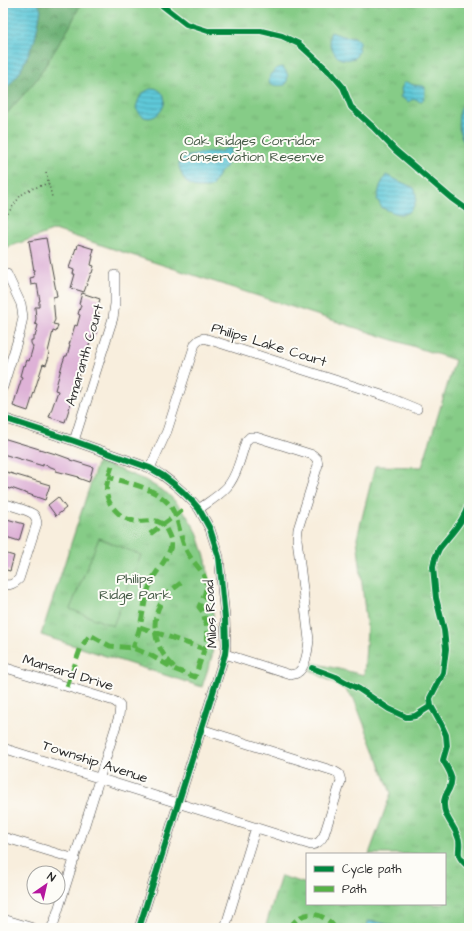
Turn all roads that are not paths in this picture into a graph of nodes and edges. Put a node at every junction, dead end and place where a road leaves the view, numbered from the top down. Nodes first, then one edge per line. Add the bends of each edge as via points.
1 (7, 274) dead end
2 (115, 275) dead end
3 (3, 387) edge
4 (416, 409) dead end
5 (3, 418) edge
6 (74, 441) junction
7 (150, 468) junction
8 (3, 504) edge
9 (199, 508) junction
10 (3, 584) edge
11 (224, 654) junction
12 (3, 667) edge
13 (201, 729) junction
14 (3, 748) edge
15 (100, 778) junction
16 (178, 803) junction
17 (256, 827) junction
18 (3, 837) edge
19 (75, 859) junction
20 (3, 919) edge
21 (32, 928) edge
22 (51, 928) edge
23 (139, 928) edge
24 (225, 928) edge

1 - 3 street via 21,304 23,317
2 - 6 street, Amaranth Court via 113,318
4 - 7 street, Philips Lake Court via 388,397 204,338 195,344 167,431
5 - 6 street, Milos Road
6 - 7 street, Milos Road
7 - 9 street, Milos Road via 184,492
8 - 10 street via 34,514 37,523 19,579 14,584
9 - 11 street, Milos Road via 210,529 219,557 225,618
9 - 11 street via 229,485 246,441 250,437 313,455 317,459 318,465 297,539 309,640 301,669 291,675
11 - 13 street, Milos Road
12 - 15 street, Mansard Drive via 114,701 120,706
13 - 16 street, Milos Road
13 - 17 street, Township Avenue via 339,774 341,781 324,835 317,844 311,845
14 - 15 street, Township Avenue
15 - 16 street, Township Avenue
15 - 19 street
16 - 17 street, Township Avenue
16 - 23 street, Milos Road
17 - 24 street
18 - 19 street
19 - 22 street
20 - 21 street

